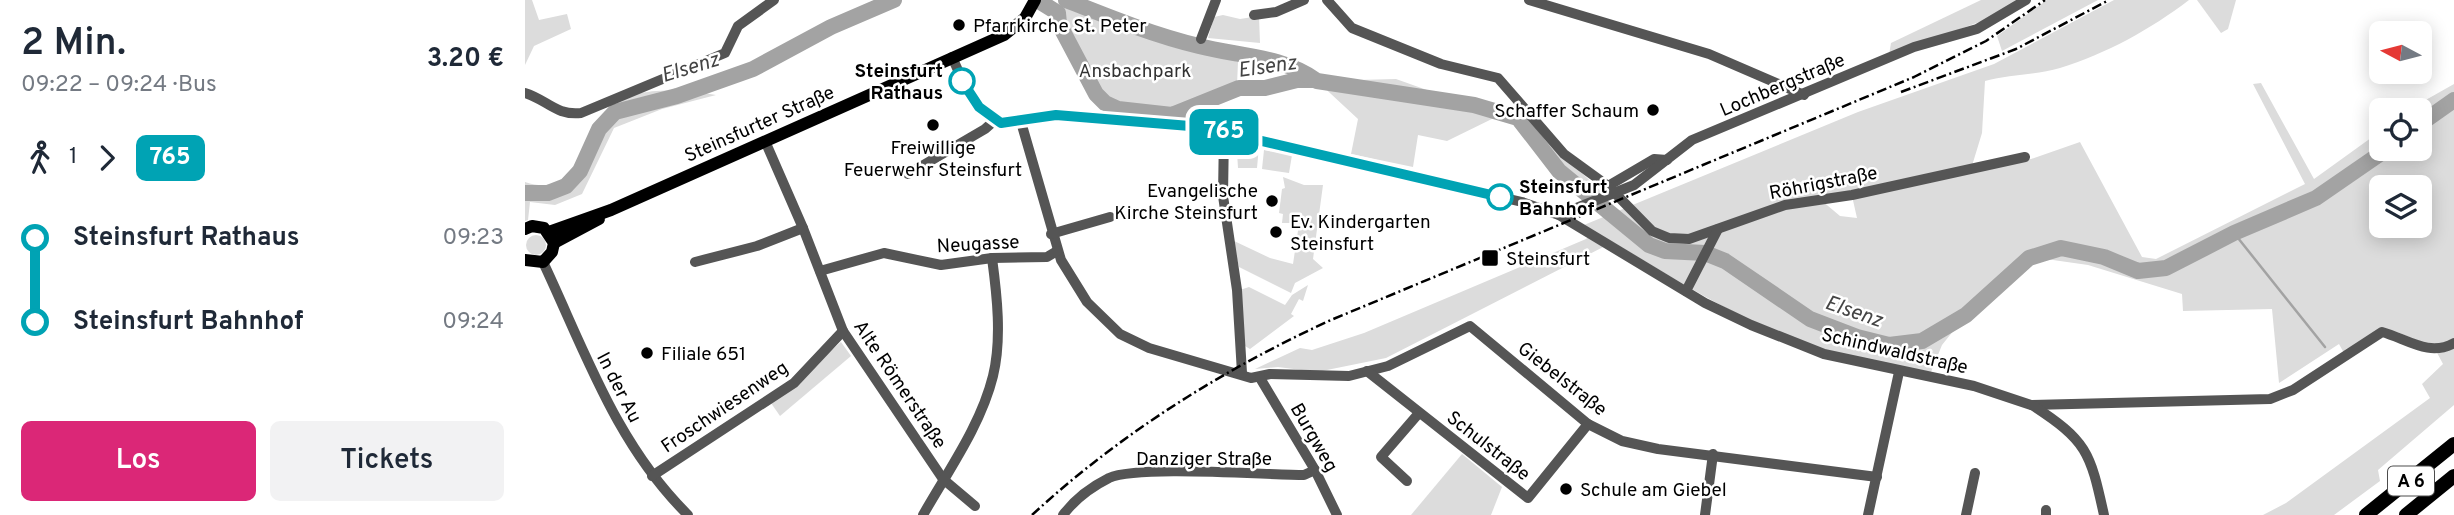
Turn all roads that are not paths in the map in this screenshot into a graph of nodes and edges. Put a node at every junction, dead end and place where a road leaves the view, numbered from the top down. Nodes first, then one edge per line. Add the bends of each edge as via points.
1 (774, 0) edge
2 (1216, 0) edge
3 (1304, 0) edge
4 (1327, 0) edge
5 (1529, 0) edge
6 (2026, 0) edge
7 (1033, 4) edge
8 (1254, 15) dead end
9 (1201, 39) dead end
10 (952, 57) junction
11 (525, 93) edge
12 (1804, 95) junction
13 (995, 121) junction
14 (1021, 122) junction
15 (1224, 132) junction
16 (765, 141) junction
17 (2025, 157) dead end
18 (1667, 160) junction
19 (908, 174) dead end
20 (1608, 186) junction
21 (1571, 216) junction
22 (1110, 218) dead end
23 (803, 228) junction
24 (525, 229) edge
25 (1718, 229) junction
26 (1051, 234) junction
27 (551, 237) junction
28 (1057, 251) junction
29 (992, 258) junction
30 (525, 260) edge
31 (543, 262) junction
32 (695, 262) dead end
33 (820, 271) junction
34 (1686, 291) junction
35 (843, 331) junction
36 (2454, 343) edge
37 (1367, 371) junction
38 (1899, 372) junction
39 (1251, 377) junction
40 (2031, 405) junction
41 (1419, 413) junction
42 (1588, 424) junction
43 (2454, 444) edge
44 (1713, 454) junction
45 (1315, 470) junction
46 (1975, 473) dead end
47 (652, 476) junction
48 (2454, 476) edge
49 (1877, 477) junction
50 (943, 479) junction
51 (1406, 481) dead end
52 (975, 506) dead end
53 (688, 515) edge
54 (923, 515) edge
55 (1063, 515) edge
56 (1337, 515) edge
57 (1706, 515) edge
58 (1868, 515) edge
59 (1966, 515) edge
60 (2104, 515) edge
61 (2366, 515) edge
62 (2406, 515) edge

1 - 11 street via 738,26 725,53 580,113 555,111
2 - 9 street
3 - 8 street
4 - 20 street, Röhrigstraße via 1352,28 1441,64 1498,78 1564,154
5 - 12 street via 1709,54
6 - 12 street, Lochbergstraße via 1977,29 1914,47
7 - 10 main road, Steinsfurter Straße via 1025,18 1004,35
10 - 13 street via 970,97
10 - 16 main road, Steinsfurter Straße
12 - 18 street, Lochbergstraße via 1692,140
13 - 14 street
13 - 19 street
14 - 15 street via 1080,116
14 - 26 street
15 - 21 street, Lochbergstraße
15 - 39 street via 1223,196 1237,290 1240,353
16 - 23 street, Alte Römerstraße
16 - 27 main road, Steinsfurter Straße
17 - 25 street, Röhrigstraße via 1785,205
18 - 20 street via 1654,159
18 - 21 street, Lochbergstraße via 1634,185
20 - 25 street, Röhrigstraße via 1653,231 1669,238 1689,239
21 - 34 street, Schindwaldstraße
22 - 26 street
23 - 32 street
23 - 33 street, Alte Römerstraße
24 - 27 main road via 538,226
25 - 34 street
26 - 28 street
27 - 31 main road via 552,252
28 - 29 street, Neugasse via 1047,257
28 - 39 street via 1087,302 1120,334 1149,348
29 - 33 street, Neugasse via 941,265 884,253
29 - 50 street via 994,373 983,405
30 - 31 main road
31 - 47 street, In der Au via 603,396
33 - 35 street, Alte Römerstraße
34 - 38 street, Schindwaldstraße via 1751,325 1824,354
35 - 47 street, Froschwiesenweg via 794,383
35 - 50 street, Alte Römerstraße
36 - 40 street, Schindwaldstraße via 2440,351 2382,332 2293,390 2270,399
37 - 39 street via 1349,376
37 - 41 street, Schulstraße
37 - 42 street, Giebelstraße via 1388,366 1471,326
38 - 40 street, Schindwaldstraße via 1974,386
38 - 49 street
39 - 45 street, Burgweg
40 - 60 street, Schindwaldstraße via 2081,442 2095,472
41 - 42 street, Schulstraße via 1528,498
41 - 51 street, Schulstraße via 1381,457
42 - 44 street, Giebelstraße via 1622,441
43 - 61 highway, A 6
44 - 49 street, Giebelstraße
44 - 57 street
45 - 55 street, Danziger Straße via 1304,475 1142,473 1111,477 1074,500
45 - 56 street, Burgweg
46 - 59 street
47 - 53 street, In der Au
48 - 62 highway, A 6
49 - 58 street
50 - 52 street, Alte Römerstraße
50 - 54 street, Alte Römerstraße

